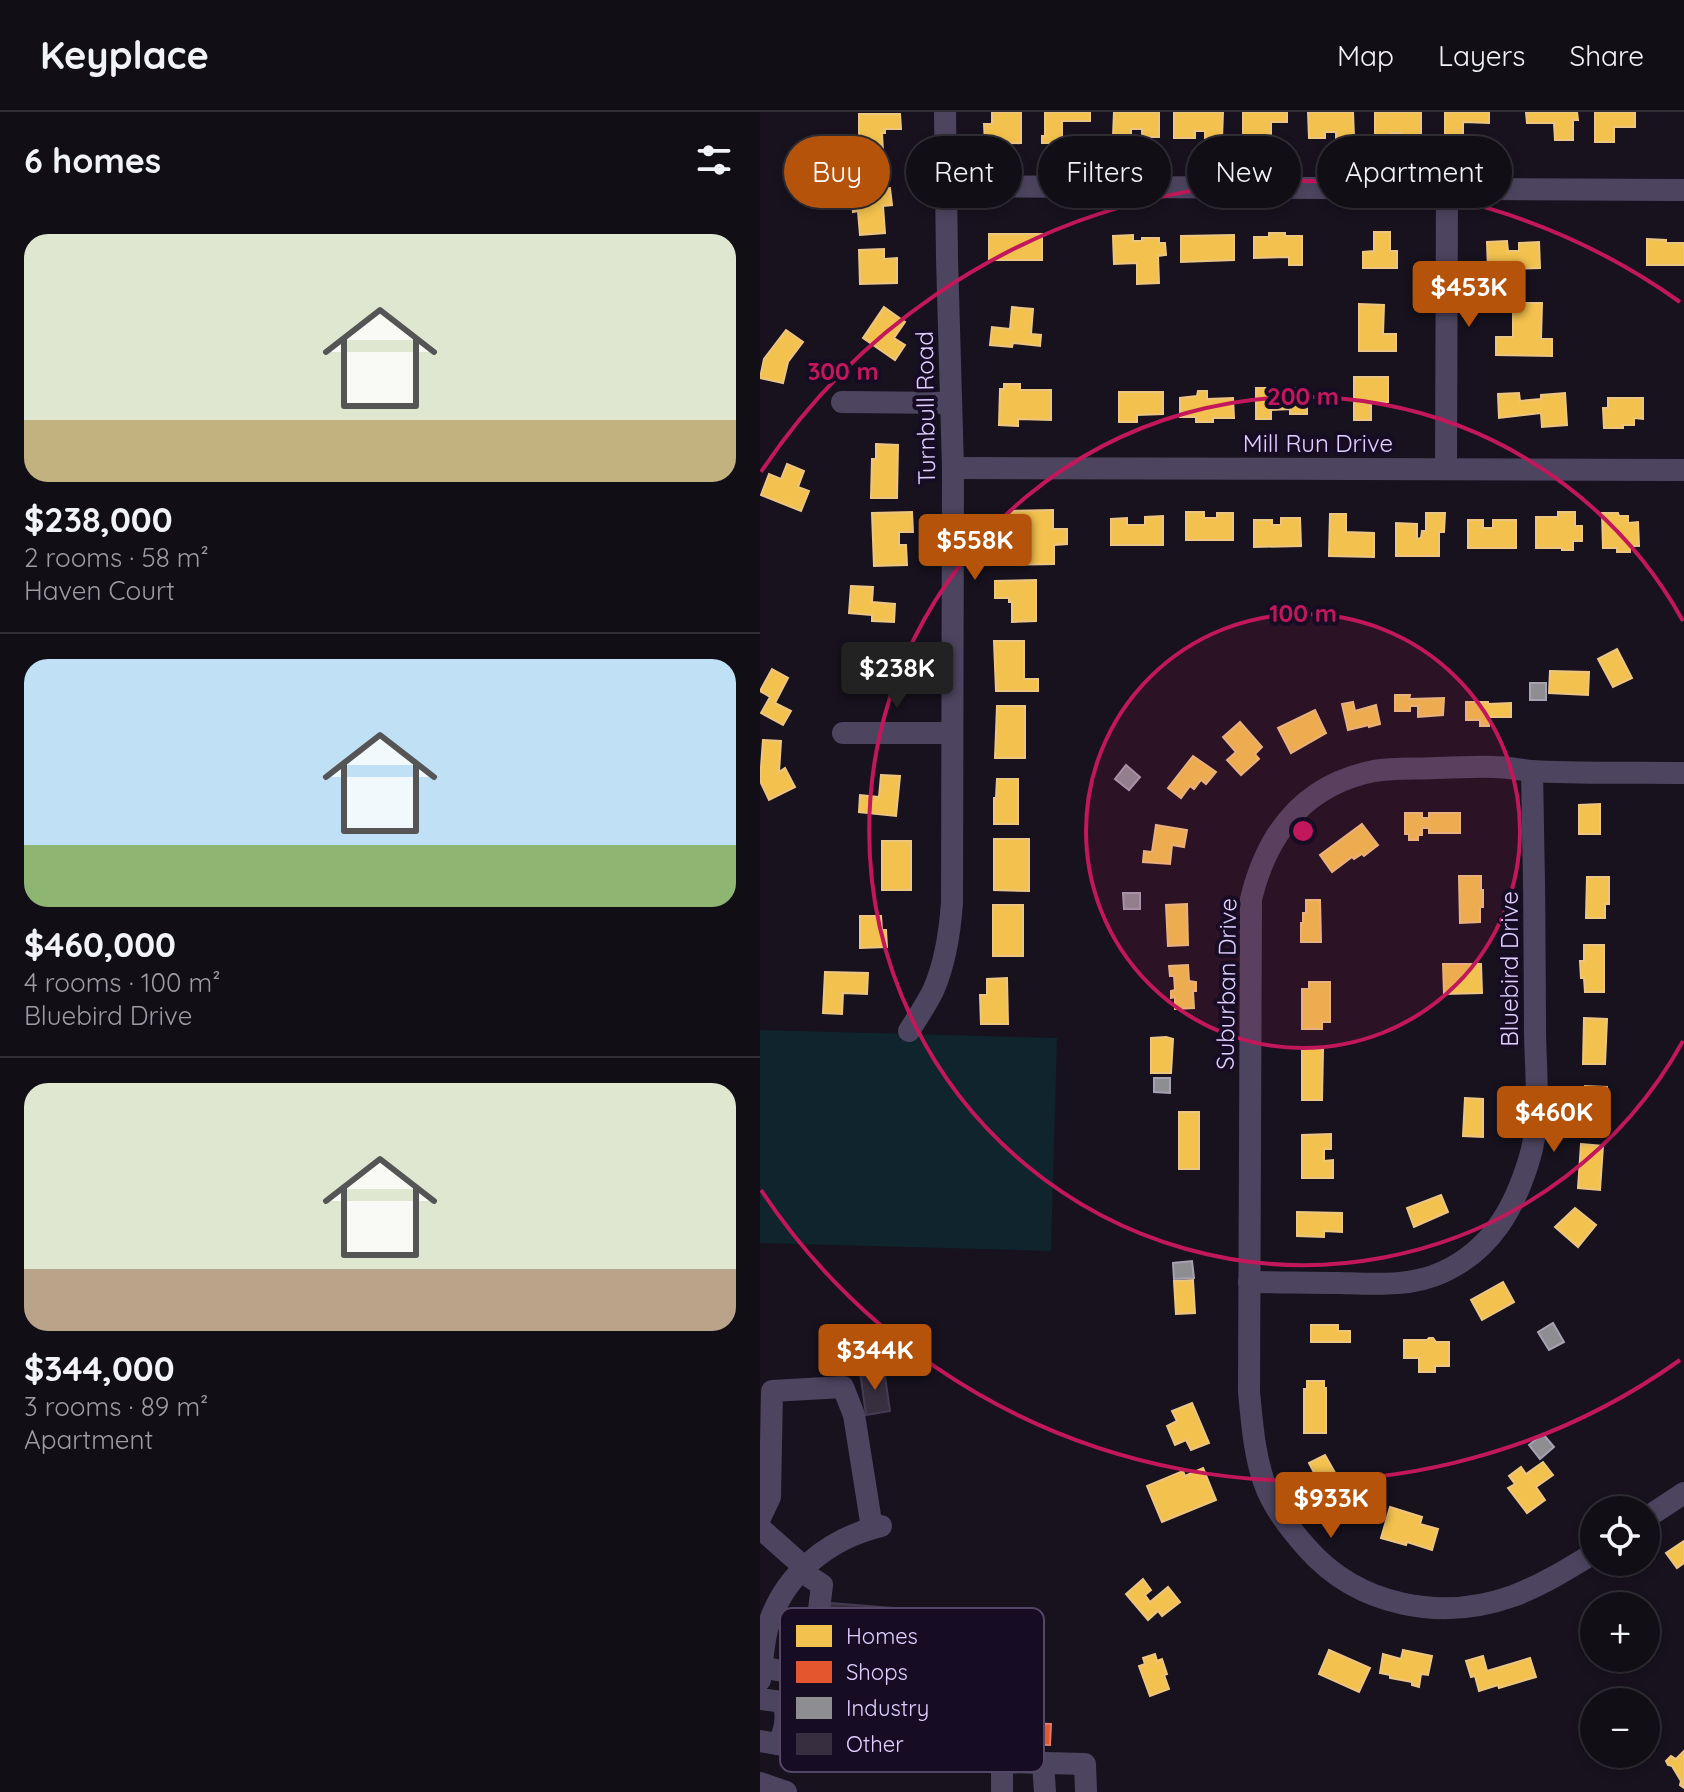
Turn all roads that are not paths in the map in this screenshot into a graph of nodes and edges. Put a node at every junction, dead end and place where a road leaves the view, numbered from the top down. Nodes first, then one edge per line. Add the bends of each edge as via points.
1 (945, 112) edge
2 (945, 136) edge
3 (1022, 186) edge
4 (1317, 188) edge
5 (1512, 189) edge
6 (1684, 190) edge
7 (947, 208) edge
8 (1447, 208) edge
9 (842, 402) dead end
10 (951, 403) junction
11 (953, 468) junction
12 (1446, 469) junction
13 (1684, 470) edge
14 (843, 733) dead end
15 (951, 733) junction
16 (1532, 771) junction
17 (1684, 773) edge
18 (909, 1031) dead end
19 (1249, 1282) junction
20 (1684, 1493) edge
21 (1660, 1509) edge
22 (760, 1518) edge
23 (760, 1528) edge
24 (1580, 1561) edge
25 (803, 1569) junction
26 (819, 1608) edge
27 (760, 1671) edge
28 (780, 1673) edge
29 (760, 1699) edge
30 (780, 1702) edge
31 (1044, 1763) edge
32 (1044, 1772) edge
33 (760, 1783) edge
34 (786, 1792) edge
35 (1045, 1792) edge
36 (1086, 1792) edge

1 - 2 street, Turnbull Road
3 - 4 street
5 - 6 street
7 - 10 street, Turnbull Road
8 - 12 street
9 - 10 street
10 - 11 street, Turnbull Road
11 - 12 street, Mill Run Drive
11 - 15 street, Turnbull Road
12 - 13 street, Mill Run Drive
14 - 15 street
15 - 18 street, Turnbull Road via 950,924 937,980
16 - 17 street, Suburban Drive
16 - 19 street, Suburban Drive via 1394,769 1352,777 1295,810 1267,850 1251,899
16 - 19 street, Bluebird Drive via 1536,1118 1514,1203 1485,1243 1440,1274 1385,1284
19 - 24 street, Suburban Drive via 1249,1392 1265,1485 1305,1545 1333,1573 1392,1602 1457,1607 1514,1596
20 - 21 street
22 - 25 street via 770,1497 772,1391 843,1387 854,1415 876,1527 838,1541
23 - 25 street
25 - 26 street via 822,1585
25 - 27 street via 782,1594 771,1619
27 - 28 street
29 - 30 street
31 - 36 street via 1085,1764
32 - 35 street
33 - 34 street

